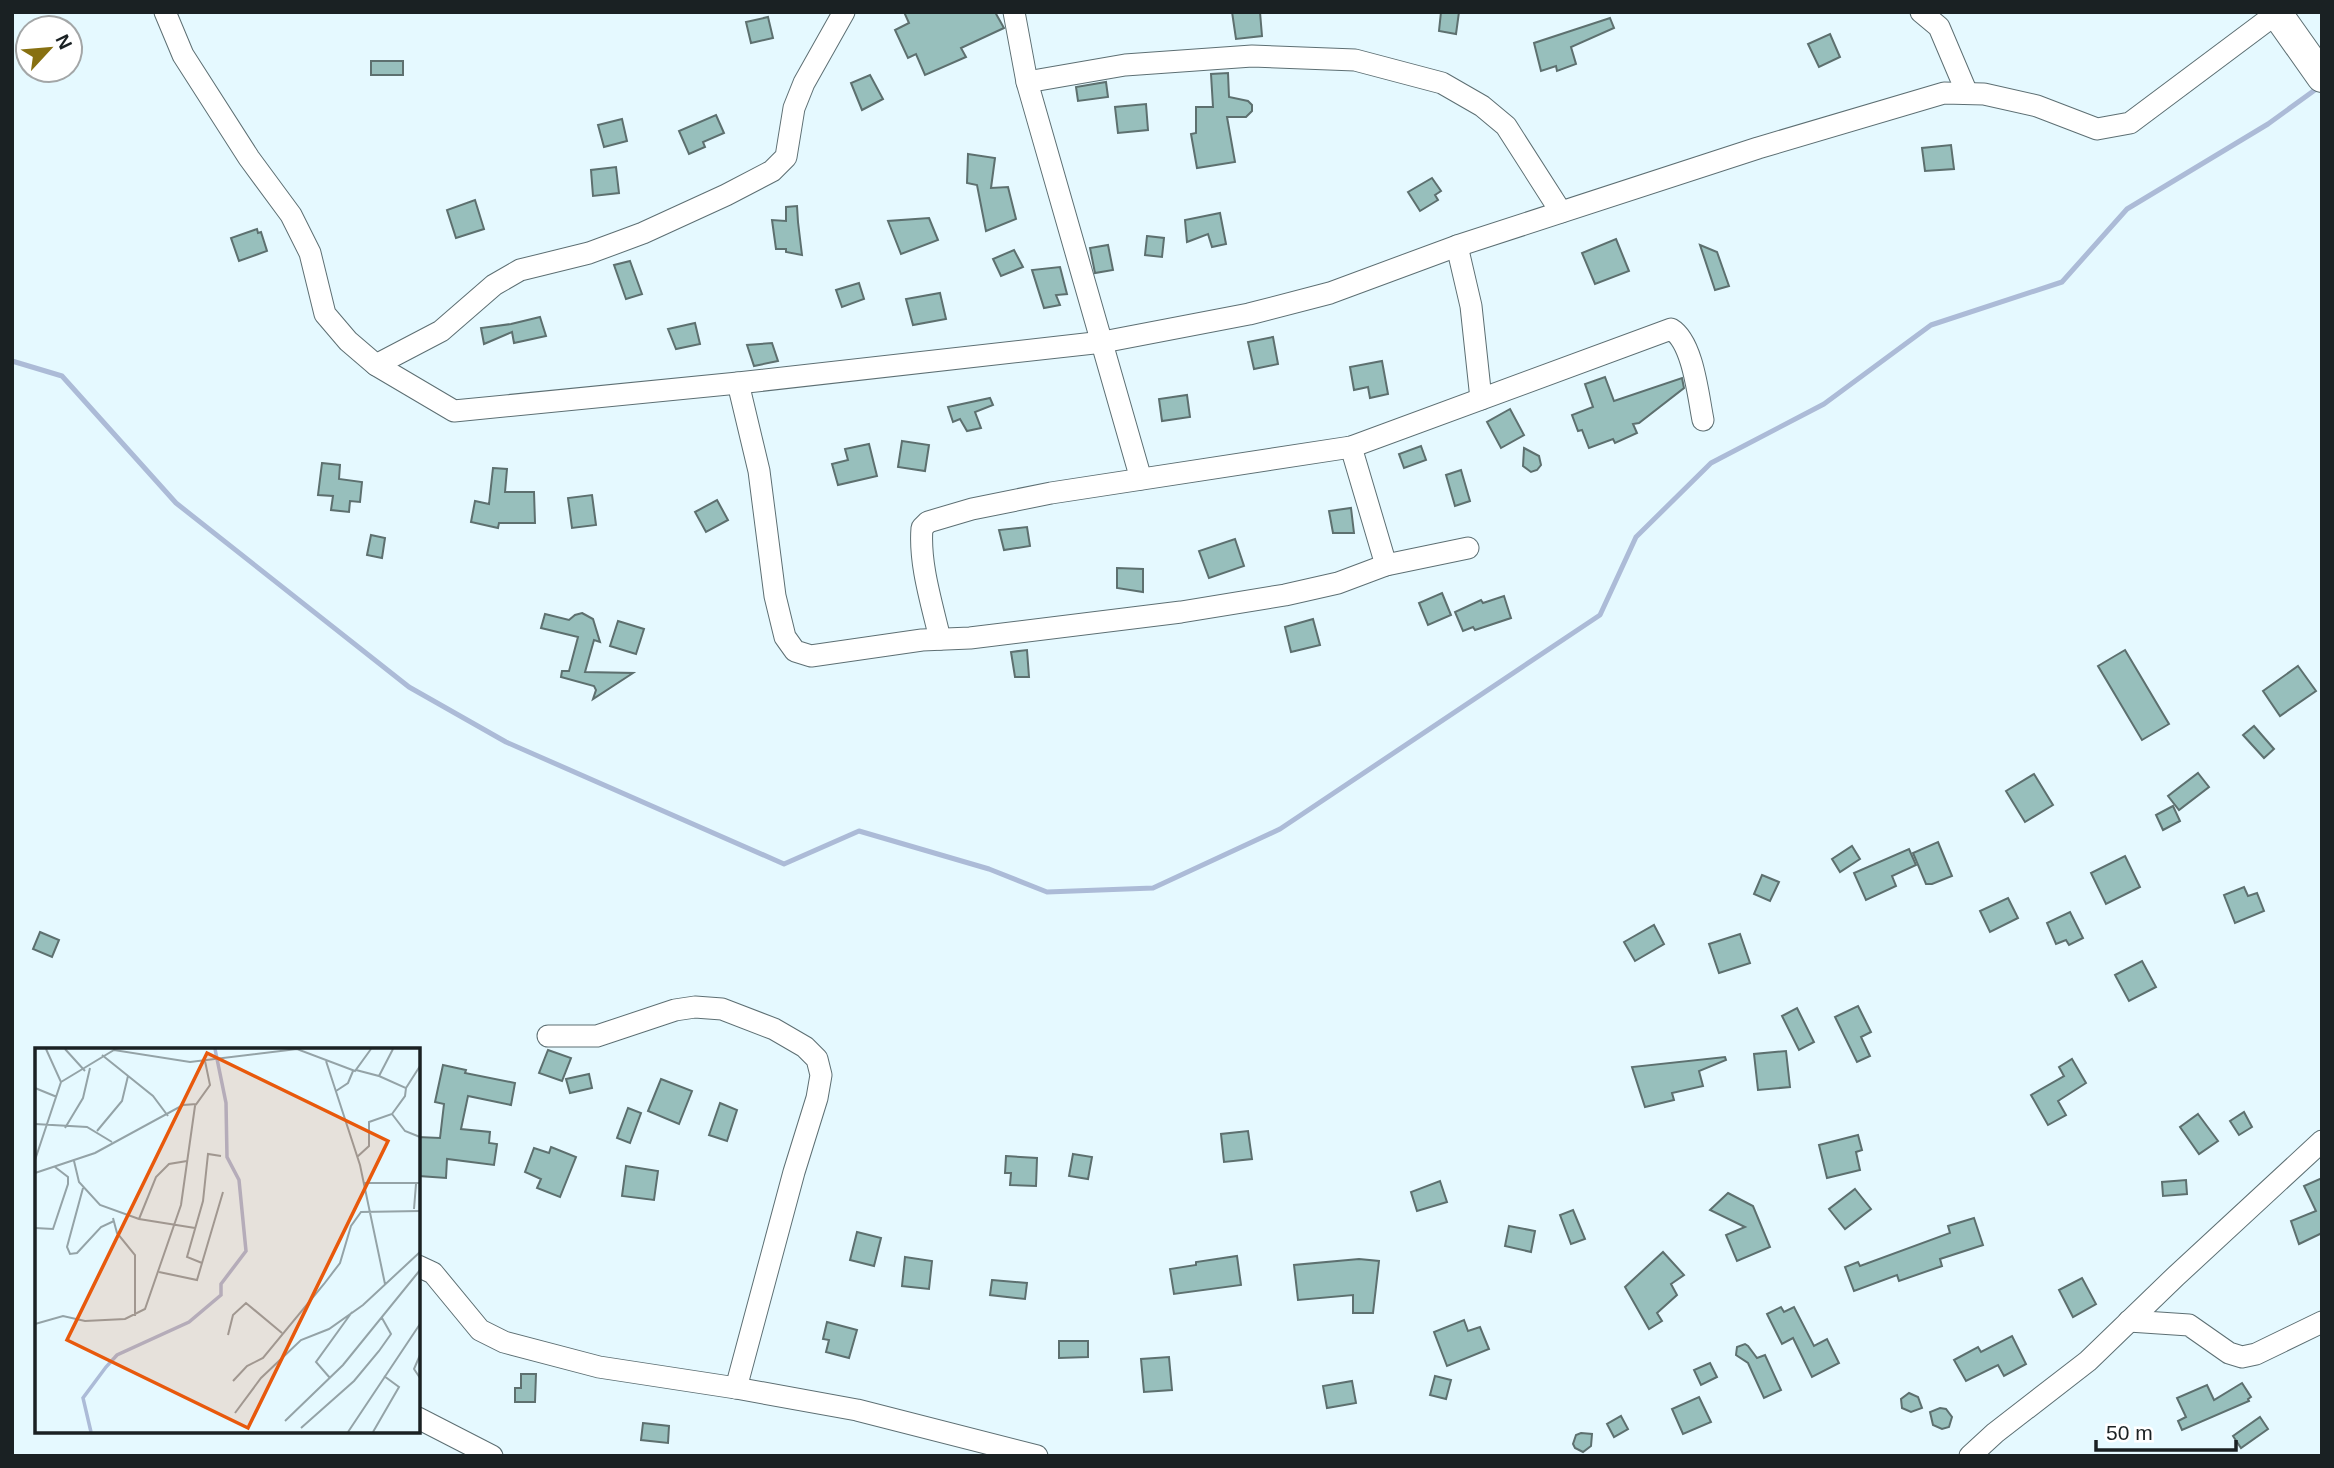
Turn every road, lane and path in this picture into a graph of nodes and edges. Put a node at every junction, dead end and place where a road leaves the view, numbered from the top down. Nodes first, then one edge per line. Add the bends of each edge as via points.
1 (165, 12) edge
2 (844, 12) edge
3 (1014, 12) edge
4 (1921, 12) edge
5 (2277, 13) edge
6 (2322, 78) edge
7 (1027, 82) junction
8 (1967, 93) junction
9 (1560, 212) junction
10 (1457, 246) junction
11 (1102, 342) junction
12 (376, 365) junction
13 (738, 383) junction
14 (1481, 399) junction
15 (1703, 420) dead end
16 (1351, 447) junction
17 (1141, 478) junction
18 (1468, 548) dead end
19 (1386, 565) junction
20 (940, 639) junction
21 (548, 1036) dead end
22 (2322, 1142) edge
23 (420, 1267) edge
24 (2129, 1321) junction
25 (2322, 1322) edge
26 (736, 1388) junction
27 (420, 1419) edge
28 (1978, 1453) edge
29 (492, 1456) edge
30 (1037, 1456) edge

1 - 12 street via 183,55 291,215 310,253 325,314
2 - 12 street via 804,83 794,108 786,156 772,171 643,233 589,253 520,270 494,285 440,331
3 - 7 street
4 - 8 street via 1939,27
5 - 6 street
5 - 8 street via 2130,123 2097,130 2037,106
7 - 9 street via 1125,65 1252,56 1354,60 1442,83 1482,106 1506,126
7 - 11 street
8 - 9 street via 1931,96
9 - 10 street
10 - 11 street via 1330,293 1249,314
10 - 14 street via 1471,306
11 - 13 street
11 - 17 street
12 - 13 street via 454,411
13 - 20 street via 759,471 775,596 785,637 795,651 811,656
14 - 15 street via 1671,329 1686,344
14 - 16 street
16 - 17 street
16 - 19 street
17 - 20 street via 972,509 928,522 921,537
18 - 19 street
19 - 20 street via 1338,583 1285,595 1181,612
21 - 26 street via 597,1036 675,1010 722,1009 774,1029 817,1059 821,1075 817,1098
22 - 24 street
23 - 26 street via 433,1273 480,1330 504,1342 599,1367
24 - 25 street via 2189,1325 2242,1357
24 - 28 street via 2088,1361 1994,1433
26 - 30 street via 857,1410
27 - 29 street

